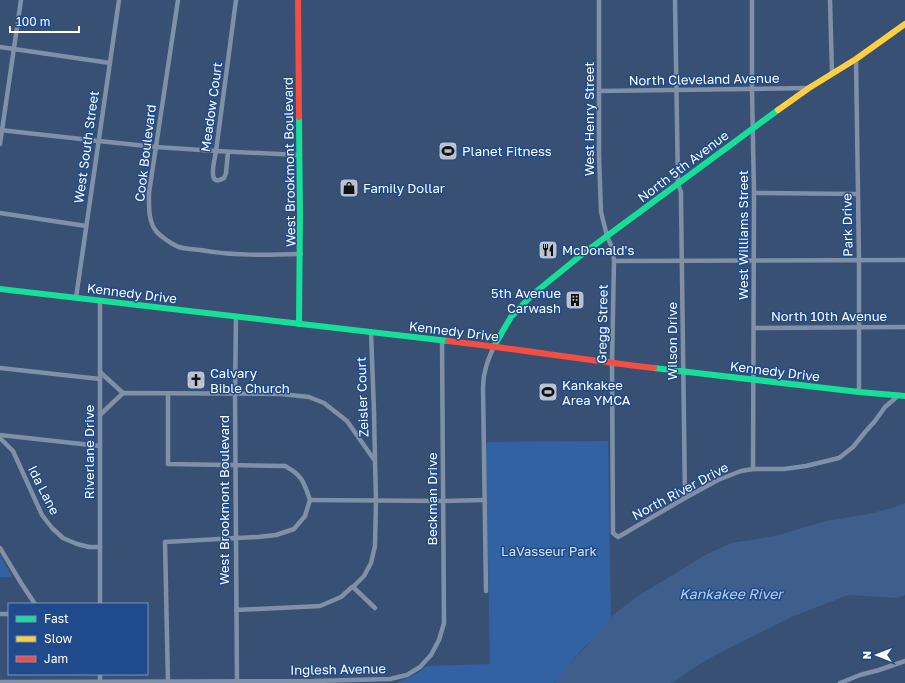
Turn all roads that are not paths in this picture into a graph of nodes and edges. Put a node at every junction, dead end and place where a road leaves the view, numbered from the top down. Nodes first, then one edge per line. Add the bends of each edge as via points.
1 (21, 0) edge
2 (119, 0) edge
3 (178, 0) edge
4 (236, 0) edge
5 (298, 0) edge
6 (599, 0) edge
7 (675, 0) edge
8 (752, 0) edge
9 (830, 0) edge
10 (905, 24) edge
11 (0, 47) edge
12 (14, 49) junction
13 (856, 59) junction
14 (110, 62) junction
15 (832, 73) junction
16 (809, 88) junction
17 (752, 89) junction
18 (676, 90) junction
19 (600, 91) junction
20 (753, 128) junction
21 (1, 130) edge
22 (99, 141) junction
23 (0, 144) edge
24 (156, 147) junction
25 (216, 151) junction
26 (228, 152) junction
27 (300, 155) junction
28 (678, 184) junction
29 (754, 193) junction
30 (857, 194) junction
31 (0, 213) edge
32 (86, 226) junction
33 (607, 236) junction
34 (301, 254) junction
35 (682, 260) junction
36 (905, 260) edge
37 (614, 261) junction
38 (754, 261) junction
39 (859, 261) junction
40 (0, 289) edge
41 (76, 298) junction
42 (100, 300) junction
43 (236, 316) junction
44 (299, 324) junction
45 (859, 327) junction
46 (905, 327) edge
47 (754, 328) junction
48 (371, 332) junction
49 (442, 340) junction
50 (494, 346) junction
51 (612, 363) junction
52 (0, 368) edge
53 (683, 371) junction
54 (100, 372) junction
55 (100, 379) junction
56 (754, 380) junction
57 (859, 392) junction
58 (123, 393) junction
59 (168, 394) junction
60 (235, 394) junction
61 (902, 395) edge
62 (100, 416) junction
63 (0, 435) edge
64 (0, 438) edge
65 (100, 446) junction
66 (375, 461) junction
67 (236, 465) junction
68 (753, 469) junction
69 (684, 498) junction
70 (310, 500) junction
71 (376, 500) junction
72 (484, 500) junction
73 (444, 501) junction
74 (613, 533) joint
75 (236, 538) junction
76 (100, 547) junction
77 (0, 548) edge
78 (353, 587) junction
79 (486, 591) dead end
80 (34, 603) edge
81 (100, 603) edge
82 (375, 608) dead end
83 (236, 610) junction
84 (432, 655) joint
85 (905, 661) edge
86 (0, 682) edge
87 (100, 682) edge
88 (168, 682) edge
89 (237, 682) edge
90 (840, 683) edge

1 - 12 street
2 - 14 street, West South Street
3 - 24 street, Cook Boulevard
4 - 25 street, Meadow Court
5 - 27 main road, West Brookmont Boulevard
6 - 19 street, West Henry Street
7 - 18 street, Wilson Drive
8 - 17 street, West Williams Street
9 - 15 street
10 - 13 main road, North 5th Avenue
11 - 12 street
12 - 14 street
12 - 21 street
13 - 15 main road, North 5th Avenue
13 - 30 street, Park Drive
14 - 22 street, West South Street
15 - 16 main road, North 5th Avenue
16 - 17 street, North Cleveland Avenue
16 - 20 main road, North 5th Avenue
17 - 18 street, North Cleveland Avenue
17 - 20 street, West Williams Street
18 - 19 street, North Cleveland Avenue
18 - 28 street, Wilson Drive
19 - 33 street, West Henry Street via 601,212
20 - 28 main road, North 5th Avenue
20 - 29 street, West Williams Street
21 - 22 street
21 - 23 street
22 - 24 street
22 - 32 street, West South Street
24 - 25 street
24 - 34 street, Cook Boulevard via 149,207 156,231 167,240 178,247 215,253
25 - 26 street
25 - 26 street, Meadow Court via 212,171 214,179 217,180 224,178 226,173
26 - 27 street
27 - 34 main road, West Brookmont Boulevard
28 - 33 main road, North 5th Avenue
28 - 35 street, Wilson Drive via 681,192
29 - 30 street
29 - 38 street, West Williams Street
30 - 39 street, Park Drive
31 - 32 street
32 - 41 street, West South Street
33 - 37 street, Gregg Street via 613,250
33 - 50 main road, North 5th Avenue via 532,295 511,317
34 - 44 main road, West Brookmont Boulevard
35 - 37 street
35 - 38 street
35 - 53 street, Wilson Drive
36 - 39 street
37 - 51 street, Gregg Street
38 - 39 street
38 - 47 street, West Williams Street
39 - 45 street, Park Drive
40 - 41 main road, Kennedy Drive
41 - 42 main road, Kennedy Drive
42 - 43 main road, Kennedy Drive
42 - 54 street, Riverlane Drive
43 - 44 main road, Kennedy Drive
43 - 60 street, West Brookmont Boulevard
44 - 48 main road, Kennedy Drive
45 - 46 street, North 10th Avenue
45 - 47 street, North 10th Avenue
45 - 57 street, Park Drive
47 - 56 street, West Williams Street
48 - 49 main road, Kennedy Drive
48 - 66 street, Zeisler Court
49 - 50 main road, Kennedy Drive
49 - 73 street, Beckman Drive
50 - 51 main road, Kennedy Drive
50 - 72 street via 483,377
51 - 53 main road, Kennedy Drive
51 - 74 street, Gregg Street
52 - 55 street
53 - 56 main road, Kennedy Drive
53 - 69 street, Wilson Drive
54 - 55 street, Riverlane Drive
54 - 58 street
55 - 62 street, Riverlane Drive
56 - 57 main road, Kennedy Drive
56 - 68 street, West Williams Street
57 - 61 main road, Kennedy Drive
58 - 59 street
58 - 62 street
59 - 60 street
59 - 67 street via 168,464
60 - 66 street via 281,394 324,403 347,421
60 - 67 street, West Brookmont Boulevard
61 - 68 street, North River Drive via 885,407 853,447 839,458 784,469
62 - 65 street, Riverlane Drive
63 - 65 street
64 - 76 street, Ida Lane via 13,451 42,515 52,528 63,538 77,544
65 - 76 street, Riverlane Drive
66 - 71 street, Zeisler Court
67 - 70 street via 285,466 296,472 306,485
67 - 75 street, West Brookmont Boulevard
68 - 69 street, North River Drive via 718,480
69 - 74 street, North River Drive via 618,537
70 - 71 street
70 - 75 street via 305,516 294,529 276,535
71 - 73 street
71 - 78 street, Zeisler Court via 375,546 371,563 364,576
72 - 73 street
72 - 79 street
73 - 84 street, Beckman Drive via 444,623
75 - 83 street, West Brookmont Boulevard
75 - 88 street via 165,542
76 - 81 street, Riverlane Drive
77 - 80 street
78 - 82 street
78 - 83 street, Zeisler Court via 341,597 320,606
83 - 89 street, West Brookmont Boulevard
84 - 89 street, Inglesh Avenue via 407,675 390,679
85 - 90 street
86 - 87 street, Inglesh Avenue
87 - 88 street, Inglesh Avenue
88 - 89 street, Inglesh Avenue

